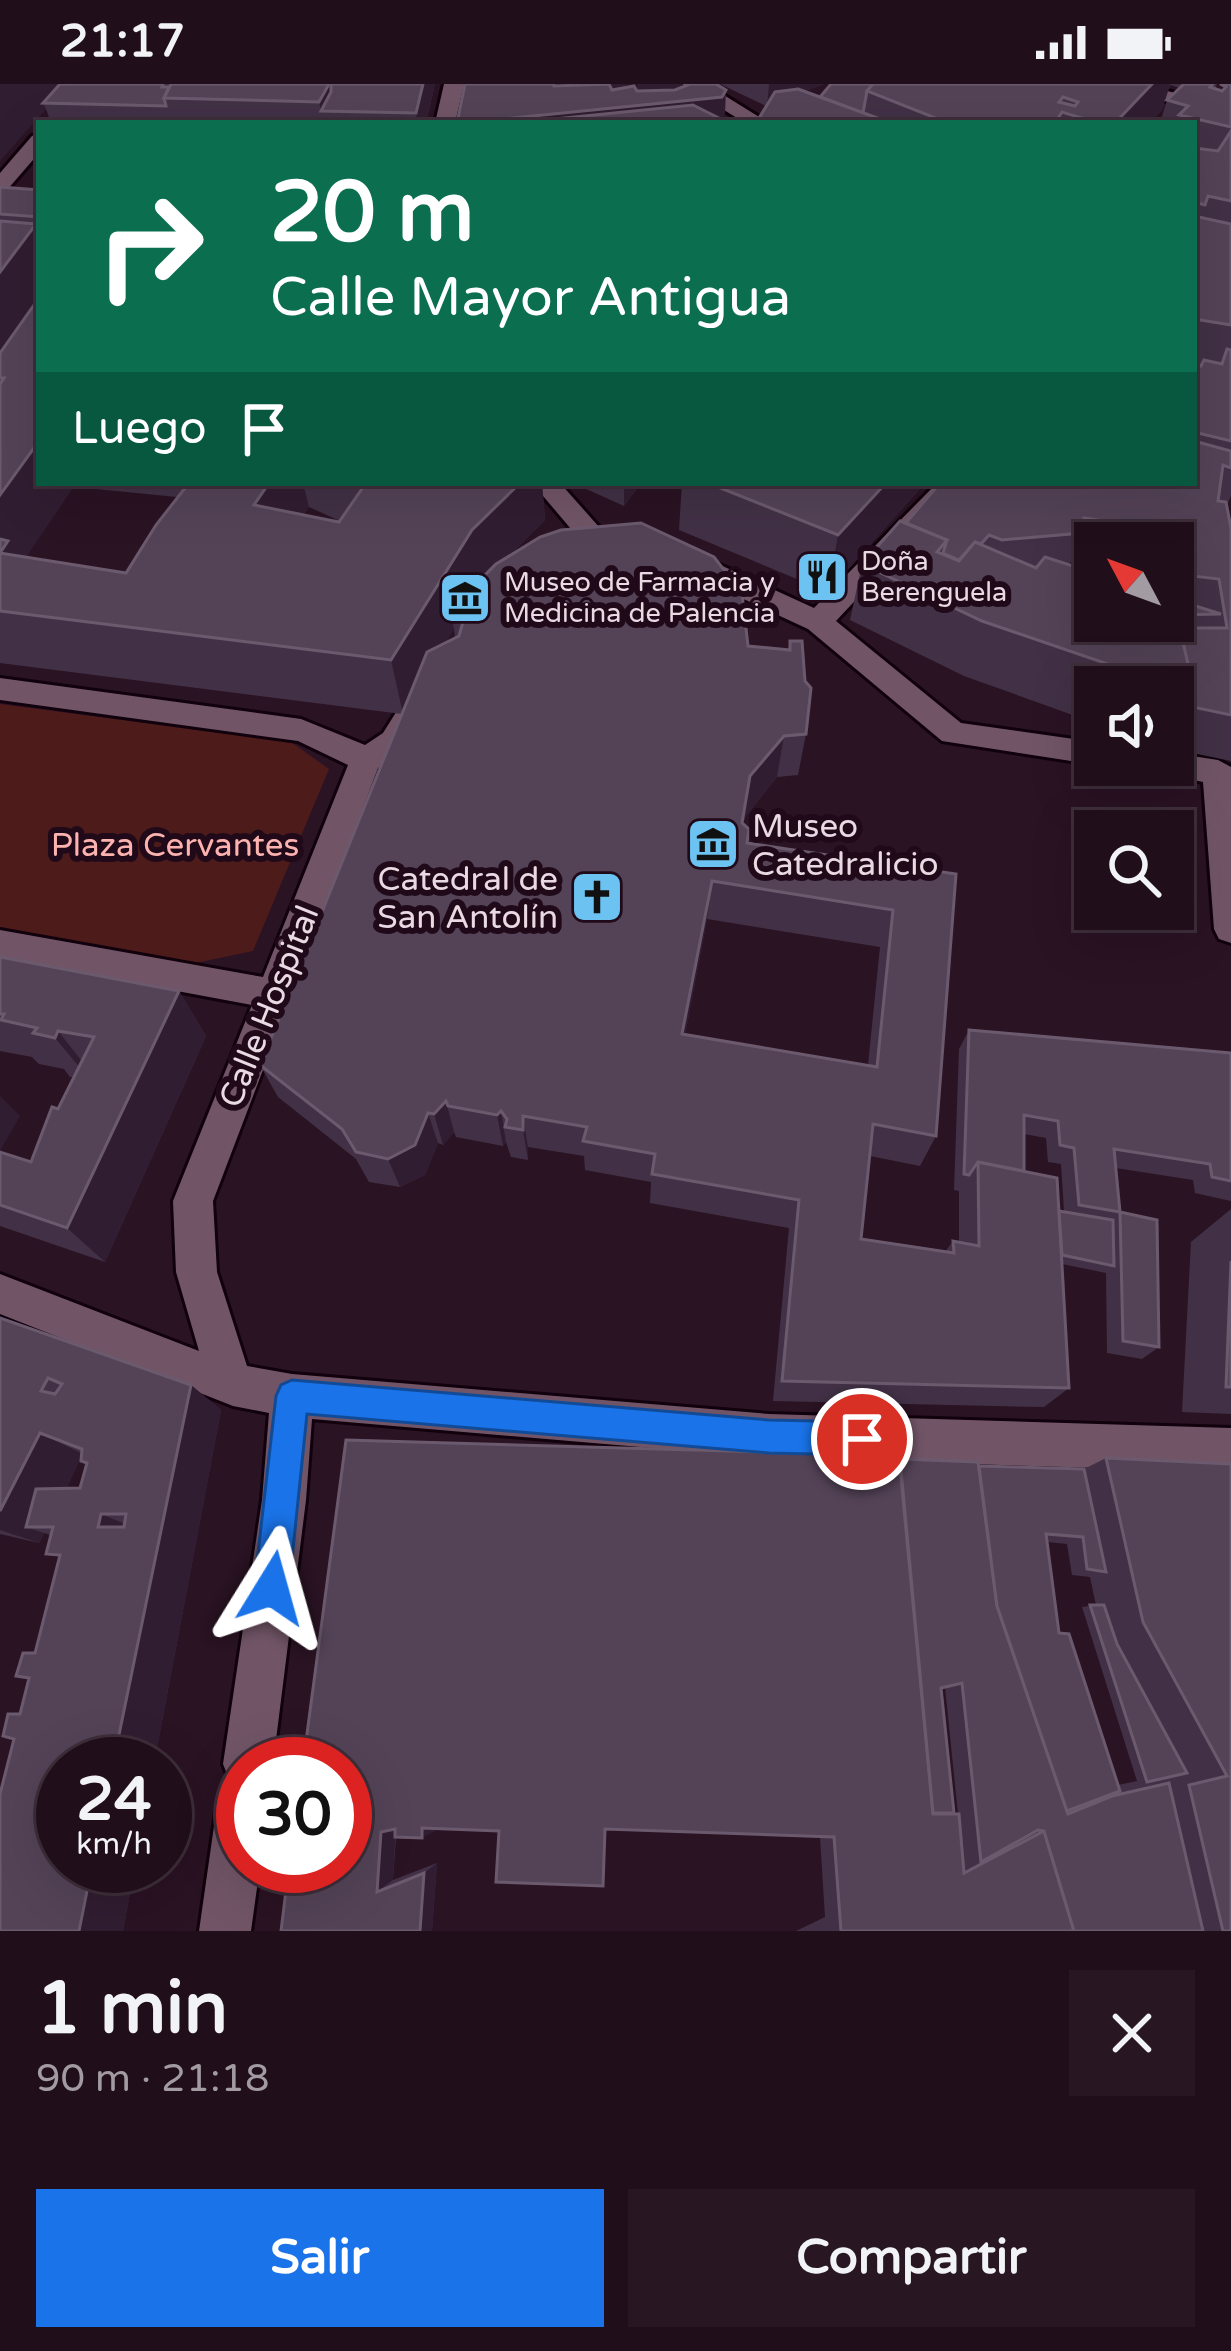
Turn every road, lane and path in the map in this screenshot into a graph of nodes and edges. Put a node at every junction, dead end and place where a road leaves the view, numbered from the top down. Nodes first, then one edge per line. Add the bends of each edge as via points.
1 (454, 84) edge
2 (692, 84) edge
3 (1109, 84) edge
4 (1231, 86) edge
5 (1187, 102) junction
6 (1229, 111) edge
7 (446, 120) edge
8 (755, 120) edge
9 (1170, 120) edge
10 (36, 145) edge
11 (0, 186) edge
12 (548, 486) edge
13 (949, 486) edge
14 (598, 542) junction
15 (634, 544) edge
16 (564, 551) edge
17 (672, 554) edge
18 (818, 622) junction
19 (427, 688) edge
20 (0, 689) edge
21 (1074, 751) edge
22 (365, 761) junction
23 (1194, 768) edge
24 (1231, 929) edge
25 (0, 944) edge
26 (273, 994) junction
27 (0, 1294) edge
28 (233, 1385) junction
29 (292, 1396) junction
30 (1231, 1450) edge
31 (252, 1737) edge
32 (230, 1893) edge
33 (225, 1931) edge

1 - 7 street
2 - 8 street
3 - 5 street
4 - 6 street
5 - 6 street
5 - 9 street
10 - 11 street
12 - 14 street
13 - 18 street
14 - 15 street
14 - 16 street
17 - 18 street
18 - 21 street via 953,733
19 - 22 street, Calle Hospital via 394,741
20 - 22 street via 301,730
22 - 26 street, Calle Hospital
23 - 24 street via 1218,772
25 - 26 street
26 - 28 street, Calle Hospital via 200,1182 188,1239
27 - 28 street
28 - 29 street
29 - 30 street via 769,1436
29 - 31 street
32 - 33 street

